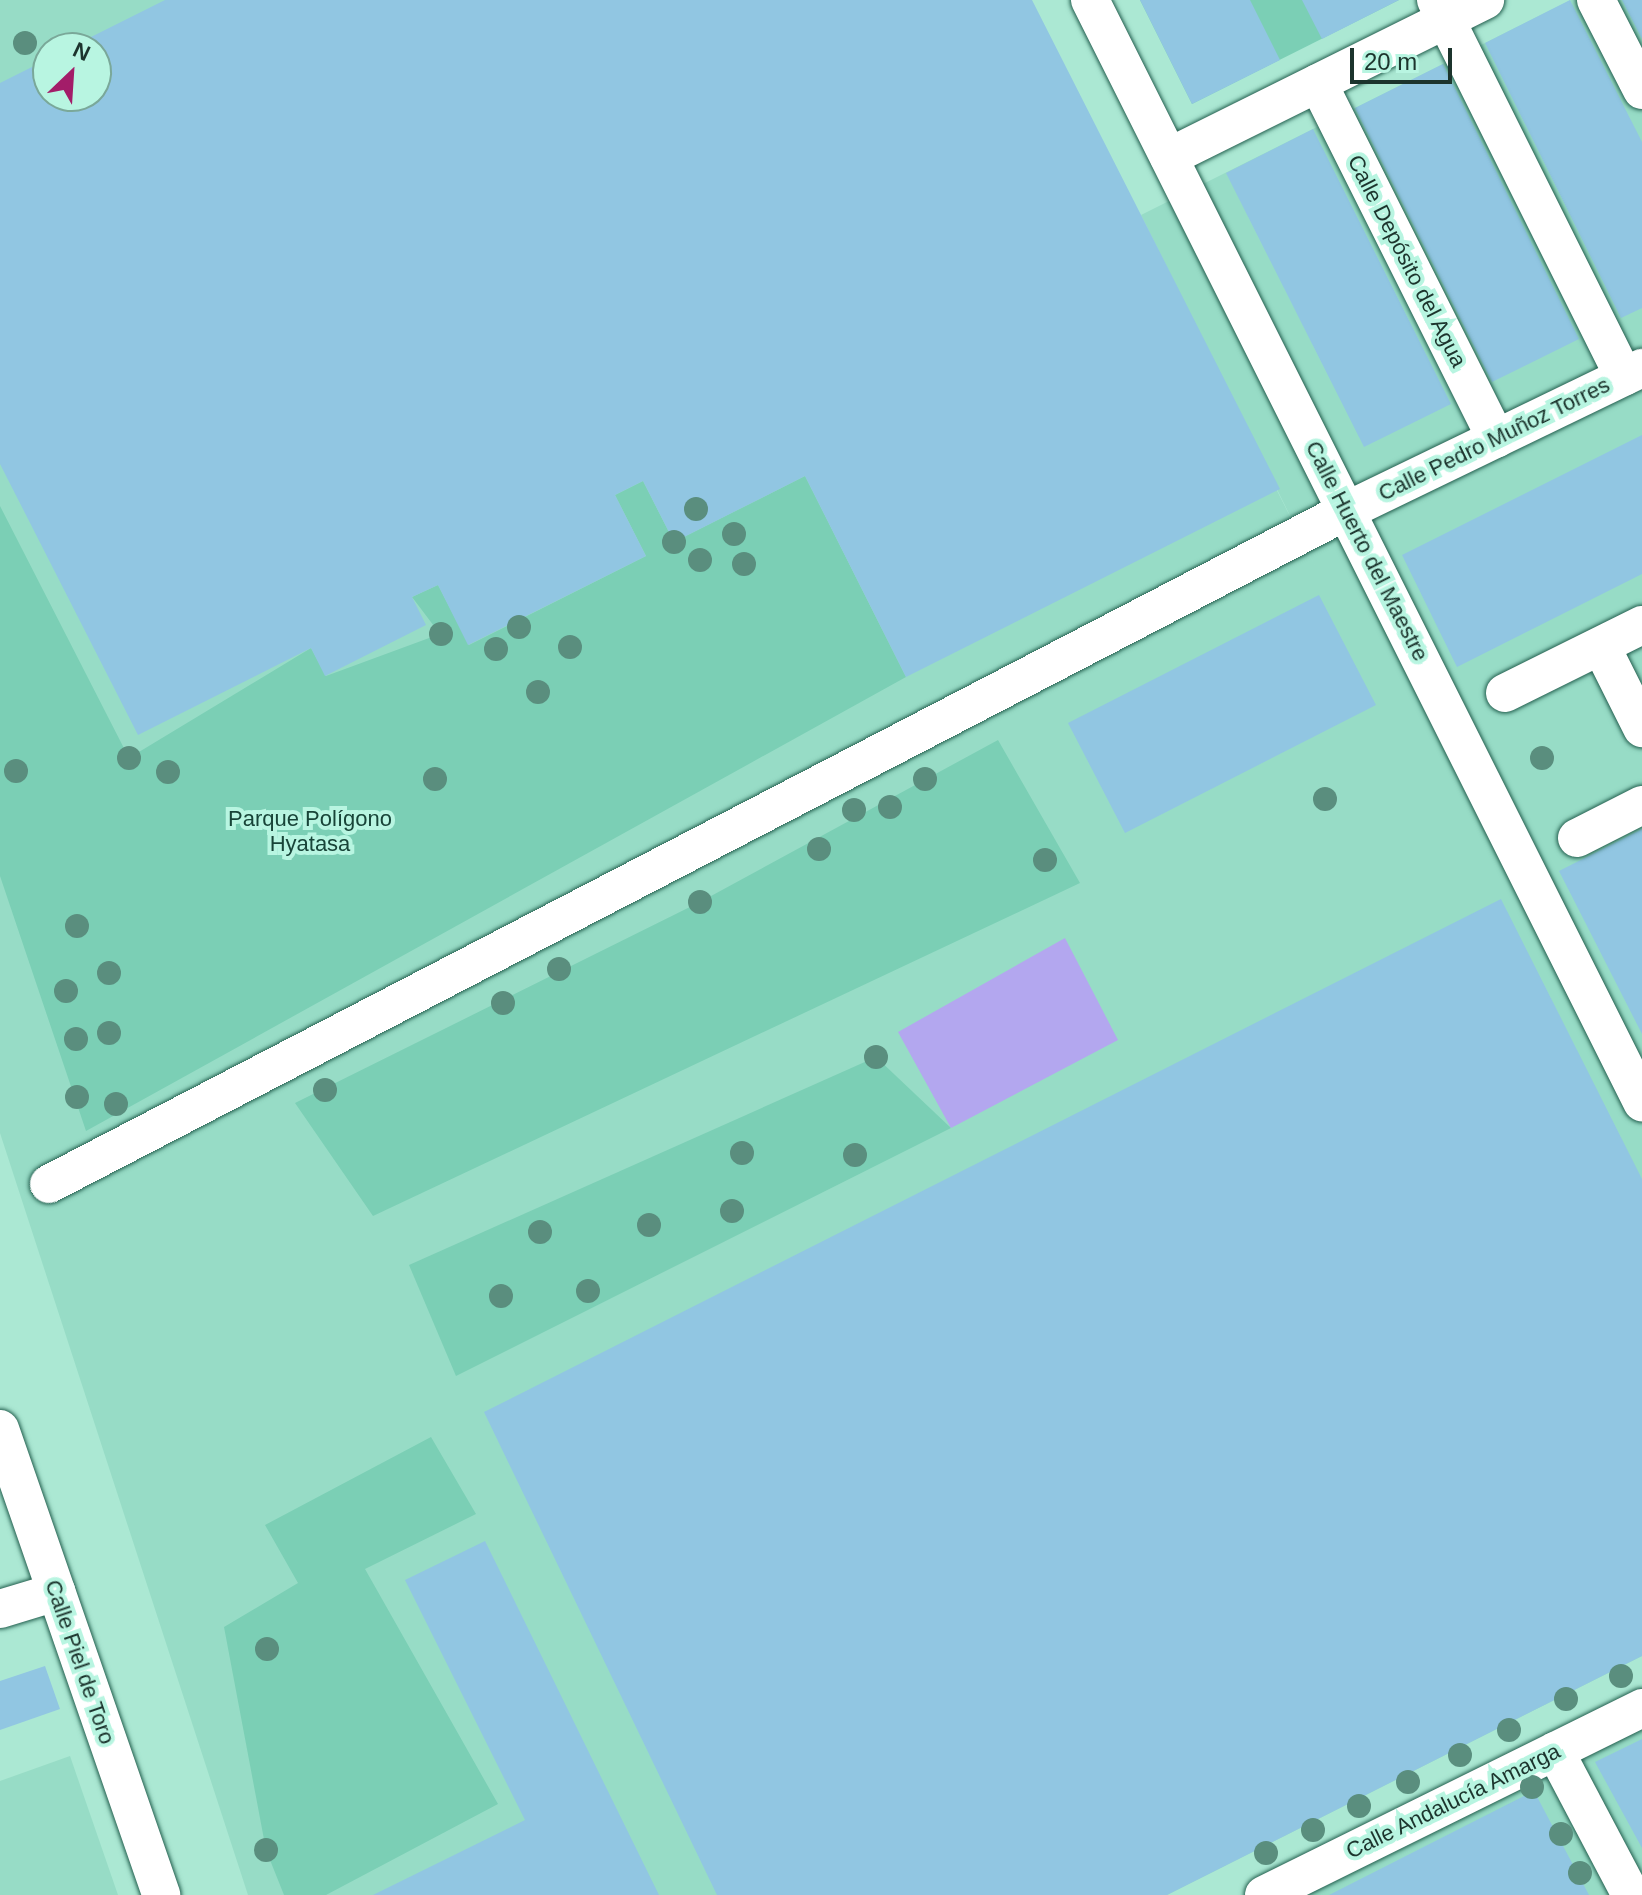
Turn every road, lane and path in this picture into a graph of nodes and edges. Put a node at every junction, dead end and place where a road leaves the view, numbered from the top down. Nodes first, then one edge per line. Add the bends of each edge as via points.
1 (1090, 0) edge
2 (1485, 0) edge
3 (1596, 0) edge
4 (1441, 10) edge
5 (1318, 83) junction
6 (1642, 90) edge
7 (1169, 157) junction
8 (1633, 373) edge
9 (1496, 439) junction
10 (1346, 511) junction
11 (1642, 625) edge
12 (1601, 646) junction
13 (1505, 693) dead end
14 (1642, 728) edge
15 (1642, 805) edge
16 (1577, 838) dead end
17 (1642, 1102) edge
18 (49, 1184) dead end
19 (0, 1429) edge
20 (56, 1592) junction
21 (0, 1609) edge
22 (1642, 1708) edge
23 (1555, 1751) junction
24 (161, 1895) edge
25 (1264, 1895) edge
26 (1631, 1895) edge

1 - 7 street, Calle Huerto del Maestre
2 - 4 street
3 - 6 street
4 - 5 street
4 - 8 street
5 - 7 street
5 - 9 street, Calle Depósito del Agua
7 - 10 street, Calle Huerto del Maestre
8 - 9 street, Calle Pedro Muñoz Torres
9 - 10 street, Calle Pedro Muñoz Torres
10 - 17 street, Calle Huerto del Maestre
10 - 18 street, Calle Pedro Muñoz Torres
11 - 12 street
12 - 13 street
12 - 14 street
15 - 16 street
19 - 20 street, Calle Piel de Toro
20 - 21 street
20 - 24 street, Calle Piel de Toro
22 - 23 street, Calle Andalucía Amarga
23 - 25 street, Calle Andalucía Amarga
23 - 26 street

